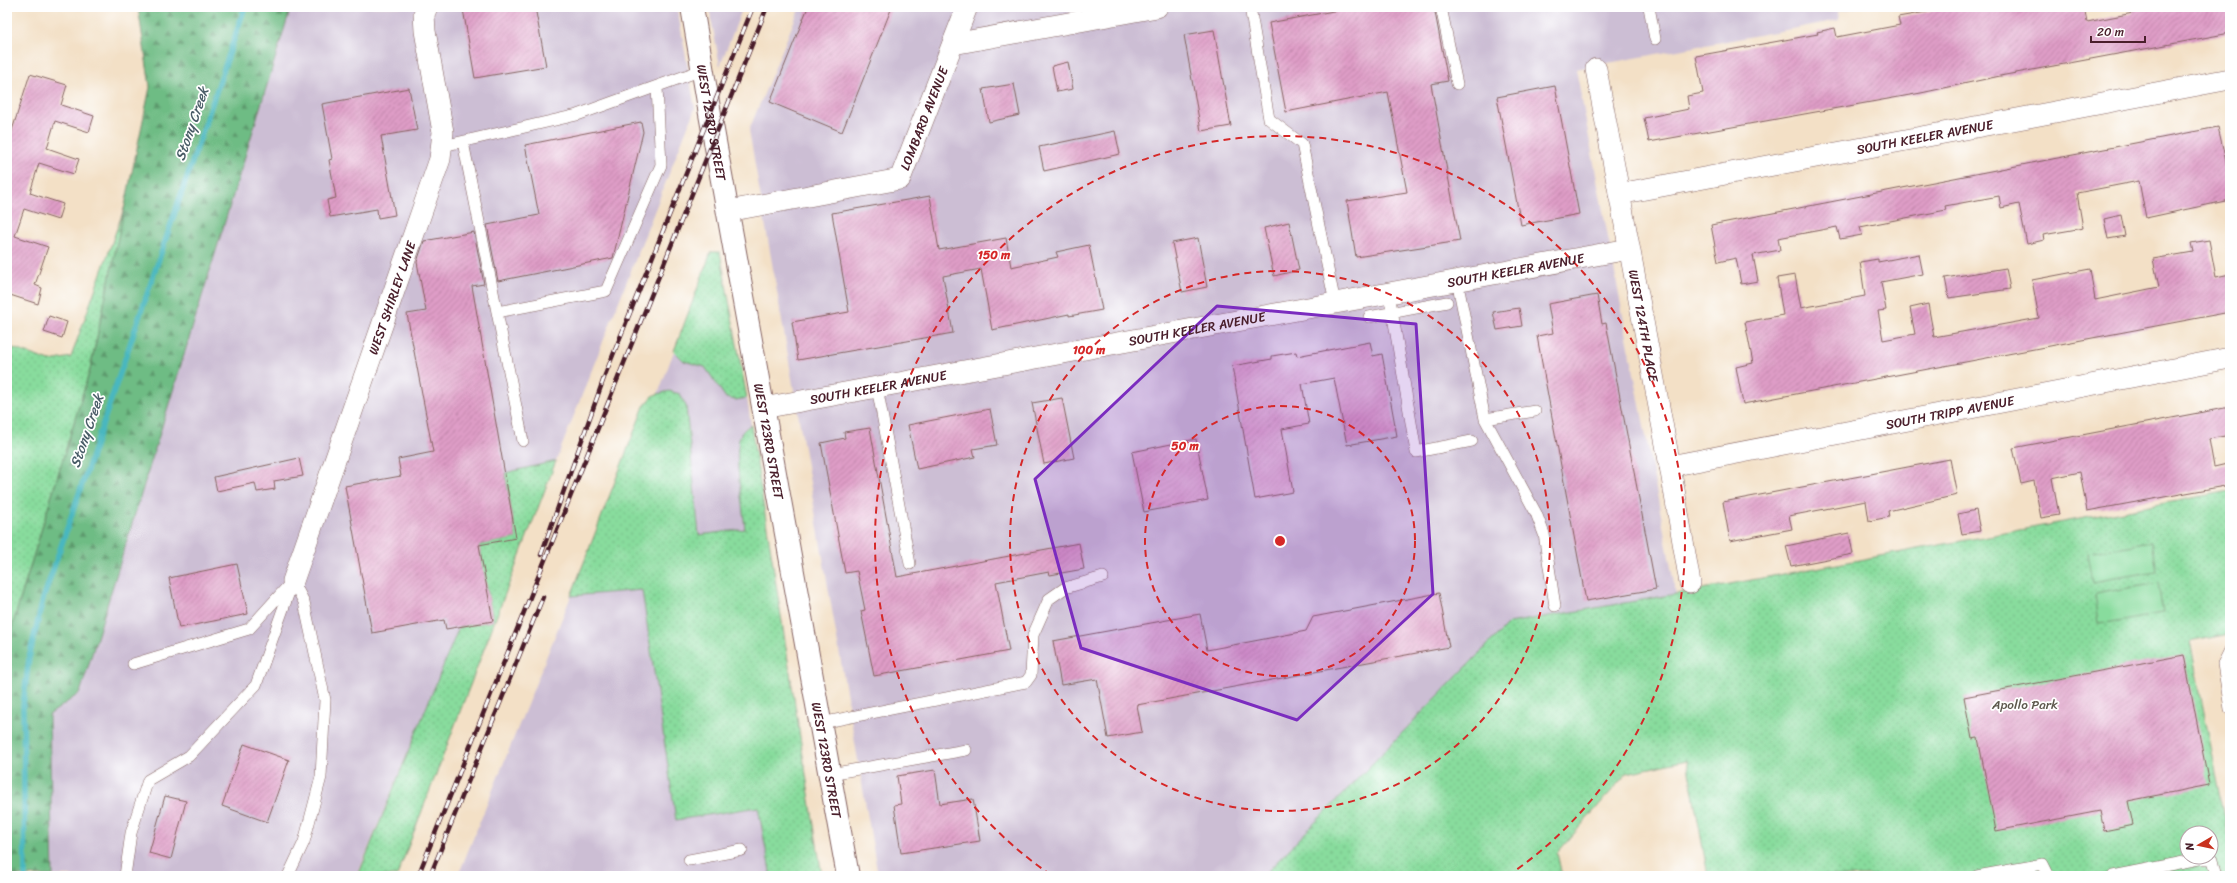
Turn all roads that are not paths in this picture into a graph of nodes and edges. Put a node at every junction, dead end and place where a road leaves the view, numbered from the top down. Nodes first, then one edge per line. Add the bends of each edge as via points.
1 (427, 7) edge
2 (692, 7) edge
3 (967, 7) edge
4 (1157, 7) edge
5 (1250, 7) edge
6 (1442, 7) edge
7 (1649, 7) edge
8 (1655, 39) dead end
9 (953, 44) junction
10 (1596, 69) dead end
11 (702, 70) junction
12 (2230, 79) edge
13 (1457, 84) dead end
14 (657, 87) junction
15 (463, 142) junction
16 (443, 146) junction
17 (1619, 194) junction
18 (728, 211) junction
19 (1629, 248) junction
20 (1457, 280) junction
21 (1389, 293) junction
22 (1447, 302) dead end
23 (1335, 303) junction
24 (497, 312) junction
25 (1393, 313) junction
26 (1369, 317) dead end
27 (2230, 358) edge
28 (877, 387) junction
29 (763, 408) junction
30 (1535, 411) dead end
31 (1485, 419) junction
32 (522, 441) dead end
33 (1472, 441) dead end
34 (1670, 466) junction
35 (910, 564) dead end
36 (1103, 577) dead end
37 (293, 581) junction
38 (1690, 583) dead end
39 (1555, 606) dead end
40 (2230, 650) edge
41 (133, 664) dead end
42 (2230, 709) edge
43 (821, 723) junction
44 (966, 750) dead end
45 (830, 774) junction
46 (742, 850) dead end
47 (689, 860) dead end
48 (125, 876) edge
49 (288, 876) edge
50 (848, 876) edge
51 (1978, 876) edge
52 (2049, 876) edge
53 (2113, 876) edge
54 (2217, 876) edge

1 - 16 street, WEST SHIRLEY LANE via 424,14 425,31 443,132
2 - 11 street, WEST 123RD STREET
3 - 9 street, LOMBARD AVENUE
4 - 9 street
5 - 23 lane via 1269,119 1302,144
6 - 13 lane
7 - 8 lane
9 - 18 street, LOMBARD AVENUE via 900,179
10 - 17 street, WEST 124TH PLACE
11 - 14 lane
11 - 18 street, WEST 123RD STREET
12 - 17 street, SOUTH KEELER AVENUE
14 - 15 lane via 577,115
14 - 24 lane via 661,165 606,291
15 - 16 lane
15 - 24 lane
16 - 37 street, WEST SHIRLEY LANE
17 - 19 street, WEST 124TH PLACE
18 - 29 street, WEST 123RD STREET
19 - 20 street, SOUTH KEELER AVENUE
19 - 34 street, WEST 124TH PLACE
20 - 21 street, SOUTH KEELER AVENUE
20 - 31 lane
21 - 23 street, SOUTH KEELER AVENUE
21 - 25 lane
22 - 25 lane
23 - 28 street, SOUTH KEELER AVENUE
24 - 32 lane
25 - 26 lane
25 - 33 lane via 1416,452
27 - 34 street, SOUTH TRIPP AVENUE
28 - 29 street, SOUTH KEELER AVENUE
28 - 35 lane
29 - 43 street, WEST 123RD STREET
30 - 31 lane
31 - 39 lane via 1536,513 1544,534
34 - 38 street, WEST 124TH PLACE
36 - 43 lane via 1065,588 1049,598 1033,635 1031,675 1026,682
37 - 41 lane via 249,629
37 - 48 lane via 256,685 189,756 148,780 131,833
37 - 49 lane via 304,602 325,700 321,777 304,842
40 - 42 lane via 2223,664
43 - 45 street, WEST 123RD STREET
44 - 45 lane
45 - 50 street, WEST 123RD STREET
46 - 47 lane
51 - 52 lane via 2043,864
53 - 54 lane via 2199,859 2213,859

